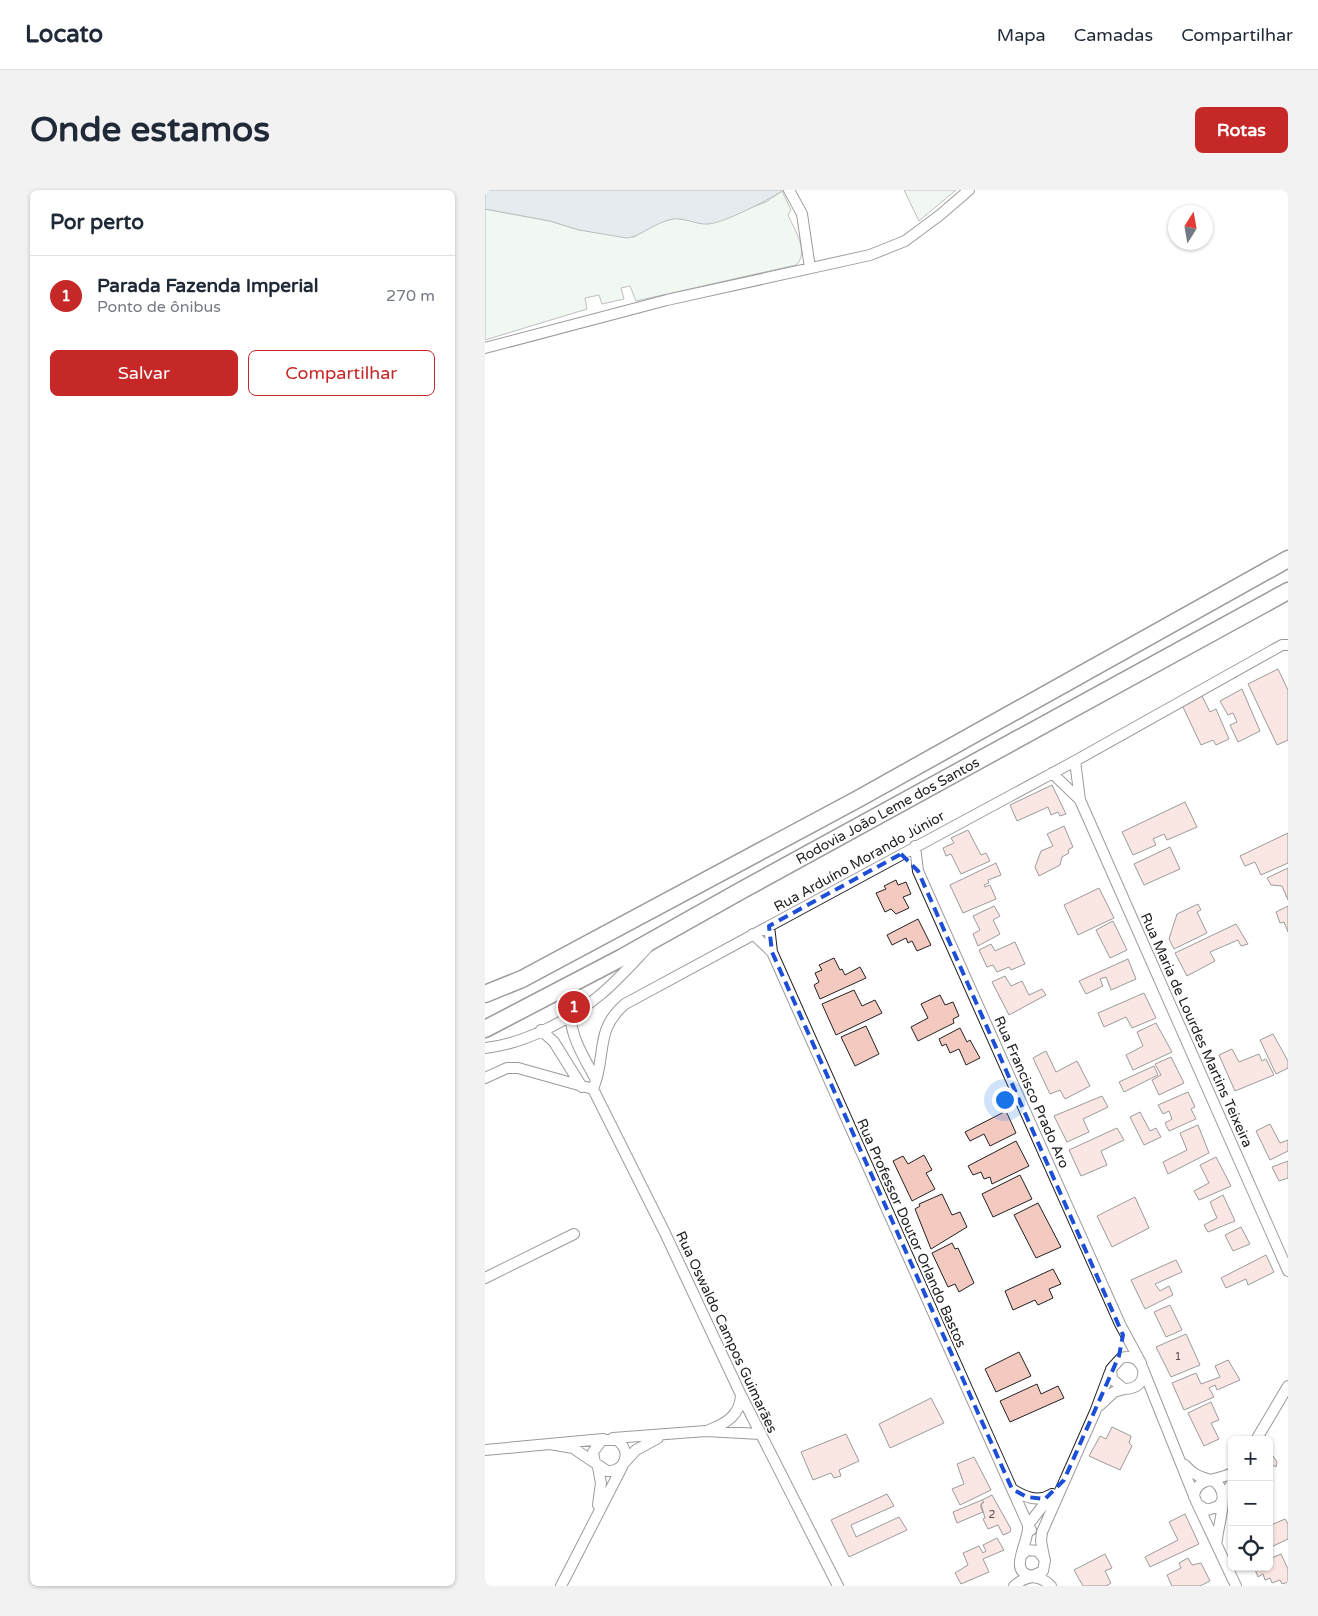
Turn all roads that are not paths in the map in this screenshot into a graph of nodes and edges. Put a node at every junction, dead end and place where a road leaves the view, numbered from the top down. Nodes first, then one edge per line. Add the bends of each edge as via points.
1 (789, 190) edge
2 (969, 190) edge
3 (810, 268) junction
4 (485, 348) edge
5 (1288, 559) edge
6 (1288, 591) edge
7 (1288, 645) edge
8 (1075, 761) junction
9 (1052, 773) junction
10 (1080, 800) junction
11 (915, 846) junction
12 (901, 854) junction
13 (918, 871) junction
14 (769, 926) junction
15 (753, 934) junction
16 (659, 937) junction
17 (772, 952) junction
18 (485, 994) edge
19 (570, 1015) junction
20 (485, 1029) edge
21 (541, 1030) junction
22 (485, 1048) edge
23 (485, 1078) edge
24 (595, 1084) junction
25 (582, 1088) junction
26 (574, 1234) dead end
27 (1288, 1271) edge
28 (485, 1278) edge
29 (1120, 1324) junction
30 (1114, 1365) junction
31 (1142, 1366) junction
32 (1288, 1386) edge
33 (1127, 1389) junction
34 (741, 1394) junction
35 (1159, 1407) junction
36 (1095, 1412) junction
37 (706, 1431) junction
38 (760, 1434) junction
39 (669, 1435) junction
40 (1258, 1436) edge
41 (609, 1438) junction
42 (550, 1444) junction
43 (485, 1450) edge
44 (1180, 1458) junction
45 (623, 1464) junction
46 (596, 1465) junction
47 (1228, 1474) edge
48 (1064, 1480) junction
49 (1212, 1480) junction
50 (1011, 1489) junction
51 (1228, 1491) edge
52 (1052, 1494) junction
53 (1197, 1501) junction
54 (1223, 1501) junction
55 (597, 1513) junction
56 (1028, 1525) junction
57 (1217, 1544) junction
58 (1044, 1556) junction
59 (1020, 1558) junction
60 (1032, 1576) junction
61 (561, 1586) edge
62 (837, 1586) edge
63 (1010, 1586) edge
64 (1014, 1586) edge
65 (1051, 1586) edge
66 (1056, 1586) edge
67 (1236, 1586) edge

1 - 3 street via 802,214
2 - 3 street via 905,241 870,255
3 - 4 street via 667,300
5 - 18 main road, Rodovia João Leme dos Santos via 858,799 522,979
6 - 16 main road, Rodovia João Leme dos Santos
7 - 8 street, Rua Arduíno Morando Júnior via 1282,645
8 - 9 street, Rua Arduíno Morando Júnior
8 - 10 street, Rua Maria de Lourdes Martins Teixeira
9 - 10 street, Rua Maria de Lourdes Martins Teixeira
9 - 11 street, Rua Arduíno Morando Júnior
10 - 27 street, Rua Maria de Lourdes Martins Teixeira
11 - 12 street, Rua Arduíno Morando Júnior
11 - 13 street, Rua Francisco Prado Aro
12 - 13 street, Rua Francisco Prado Aro
12 - 14 street, Rua Arduíno Morando Júnior
13 - 29 street, Rua Francisco Prado Aro
14 - 15 street, Rua Arduíno Morando Júnior
14 - 17 street, Rua Professor Doutor Orlando Bastos
15 - 17 street, Rua Professor Doutor Orlando Bastos
15 - 24 street, Rua Arduíno Morando Júnior via 625,1004 615,1013 606,1024
16 - 19 street via 599,996
16 - 20 main road, Rodovia João Leme dos Santos
17 - 50 street, Rua Professor Doutor Orlando Bastos
19 - 21 street
19 - 24 street, Rua Oswaldo Campos Guimarães via 577,1045
21 - 22 street
21 - 25 street via 554,1042
23 - 25 street via 507,1068 518,1068
24 - 25 street
24 - 34 street, Rua Oswaldo Campos Guimarães
26 - 28 street
29 - 30 street, Rua Francisco Prado Aro via 1123,1342
29 - 31 street, Rua Francisco Prado Aro
30 - 31 street via 1132,1357
30 - 33 street via 1115,1384
30 - 36 street, Rua Francisco Prado Aro
31 - 33 street via 1143,1380 1135,1388
31 - 35 street, Rua Francisco Prado Aro
32 - 40 street
33 - 35 street, Rua Francisco Prado Aro via 1143,1392
33 - 36 street via 1109,1395
34 - 37 street via 735,1415 724,1424
34 - 38 street, Rua Oswaldo Campos Guimarães
35 - 44 street, Rua Francisco Prado Aro
36 - 48 street
37 - 38 street
37 - 39 street
38 - 62 street, Rua Oswaldo Campos Guimarães
39 - 41 street
39 - 45 street via 643,1445
41 - 42 street
41 - 45 street via 624,1447
41 - 46 street via 594,1448
42 - 43 street
42 - 46 street via 573,1448
44 - 49 street, Rua Francisco Prado Aro via 1191,1472
44 - 53 street, Rua Francisco Prado Aro
45 - 46 street via 612,1472
45 - 55 street
46 - 55 street via 601,1483
47 - 49 street
48 - 52 street
48 - 58 street via 1042,1532
49 - 53 street via 1199,1484
49 - 54 street via 1221,1486
50 - 52 street via 1035,1499 1045,1499
50 - 56 street, Rua Professor Doutor Orlando Bastos
51 - 54 street
52 - 56 street
53 - 54 street via 1212,1510
53 - 57 street, Rua Francisco Prado Aro
54 - 57 street
55 - 61 street
56 - 58 street, Rua Professor Doutor Orlando Bastos
56 - 59 street via 1028,1538
57 - 67 street, Rua Francisco Prado Aro
58 - 59 street via 1031,1550
58 - 60 street via 1043,1571
58 - 66 street, Rua Professor Doutor Orlando Bastos
59 - 60 street via 1022,1571
59 - 63 street
60 - 64 street
60 - 65 street

